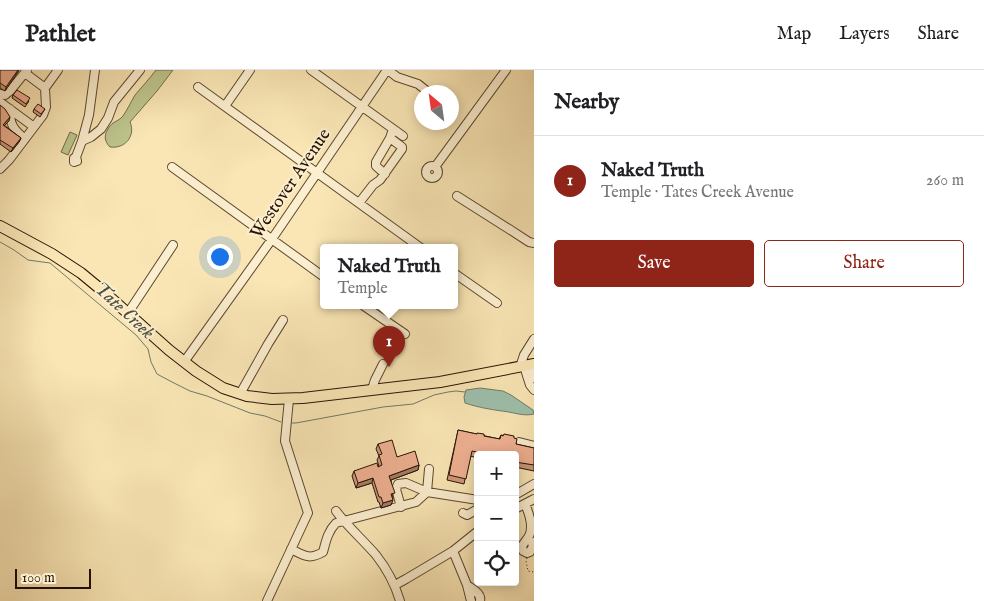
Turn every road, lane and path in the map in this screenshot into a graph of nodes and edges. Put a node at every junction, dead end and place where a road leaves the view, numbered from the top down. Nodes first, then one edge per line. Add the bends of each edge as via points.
1 (58, 70) edge
2 (95, 70) edge
3 (140, 70) edge
4 (250, 70) edge
5 (310, 70) edge
6 (387, 70) edge
7 (506, 70) edge
8 (26, 72) edge
9 (419, 85) edge
10 (198, 87) dead end
11 (45, 88) junction
12 (0, 94) edge
13 (0, 102) edge
14 (225, 106) junction
15 (362, 107) junction
16 (10, 109) junction
17 (34, 127) junction
18 (393, 129) junction
19 (403, 136) dead end
20 (390, 138) junction
21 (25, 139) junction
22 (82, 141) junction
23 (76, 157) dead end
24 (172, 167) dead end
25 (435, 167) dead end
26 (0, 169) edge
27 (316, 172) junction
28 (385, 174) junction
29 (457, 196) dead end
30 (359, 204) junction
31 (0, 226) edge
32 (272, 238) junction
33 (534, 243) edge
34 (415, 244) edge
35 (173, 245) dead end
36 (320, 274) edge
37 (458, 275) edge
38 (497, 303) dead end
39 (368, 309) edge
40 (128, 312) junction
41 (283, 320) dead end
42 (406, 334) dead end
43 (534, 339) edge
44 (184, 362) junction
45 (383, 364) dead end
46 (527, 365) edge
47 (534, 378) edge
48 (372, 389) junction
49 (534, 390) edge
50 (240, 394) junction
51 (289, 399) junction
52 (520, 442) dead end
53 (534, 446) edge
54 (429, 469) dead end
55 (534, 484) edge
56 (427, 492) junction
57 (519, 493) edge
58 (474, 499) edge
59 (534, 499) edge
60 (525, 504) junction
61 (401, 507) junction
62 (519, 507) edge
63 (336, 511) dead end
64 (474, 512) edge
65 (463, 513) dead end
66 (344, 522) junction
67 (532, 532) edge
68 (474, 534) edge
69 (533, 542) edge
70 (291, 549) junction
71 (453, 551) junction
72 (530, 552) junction
73 (534, 572) edge
74 (395, 585) junction
75 (467, 585) junction
76 (267, 601) edge
77 (400, 601) edge
78 (471, 601) edge
79 (480, 601) edge

1 - 11 street
2 - 22 street
3 - 22 street via 114,102 101,129
4 - 14 street
5 - 15 street
6 - 9 street
6 - 15 street, Westover Avenue
7 - 25 street
8 - 11 street
8 - 12 street via 10,91
10 - 14 street
11 - 17 street via 44,115
13 - 16 street
14 - 27 street
15 - 18 street
15 - 27 street, Westover Avenue
16 - 17 street
16 - 21 street via 12,126
17 - 21 street
18 - 19 street
18 - 20 street
20 - 28 street via 376,162
20 - 28 street via 402,149
21 - 26 street
22 - 23 street
24 - 32 street
27 - 30 street
27 - 32 street, Westover Avenue
28 - 30 street
29 - 33 street
30 - 34 street
31 - 40 main road via 69,264
32 - 36 street
32 - 44 street, Westover Avenue
35 - 40 street
37 - 38 street
39 - 42 street
40 - 44 main road
41 - 50 street
43 - 46 street via 524,354
44 - 50 main road via 212,382
45 - 48 street
46 - 47 street
46 - 48 main road via 440,382
46 - 49 street via 530,385
48 - 51 main road
50 - 51 main road
51 - 70 street via 285,441 308,513
52 - 53 street
54 - 56 street
55 - 57 street
56 - 58 street
56 - 61 street via 416,502
56 - 61 street via 406,483 398,484 396,489
59 - 60 street
60 - 62 street
60 - 67 street
61 - 66 street
63 - 66 street
64 - 65 street
66 - 70 street via 331,528 323,552 316,556 308,558
66 - 74 street via 377,557
67 - 69 street
67 - 72 street via 522,548
68 - 71 street
69 - 72 street
70 - 76 street
71 - 74 street
71 - 75 street
72 - 73 path via 526,561 528,571
74 - 77 street
75 - 78 street
75 - 79 street via 479,595

